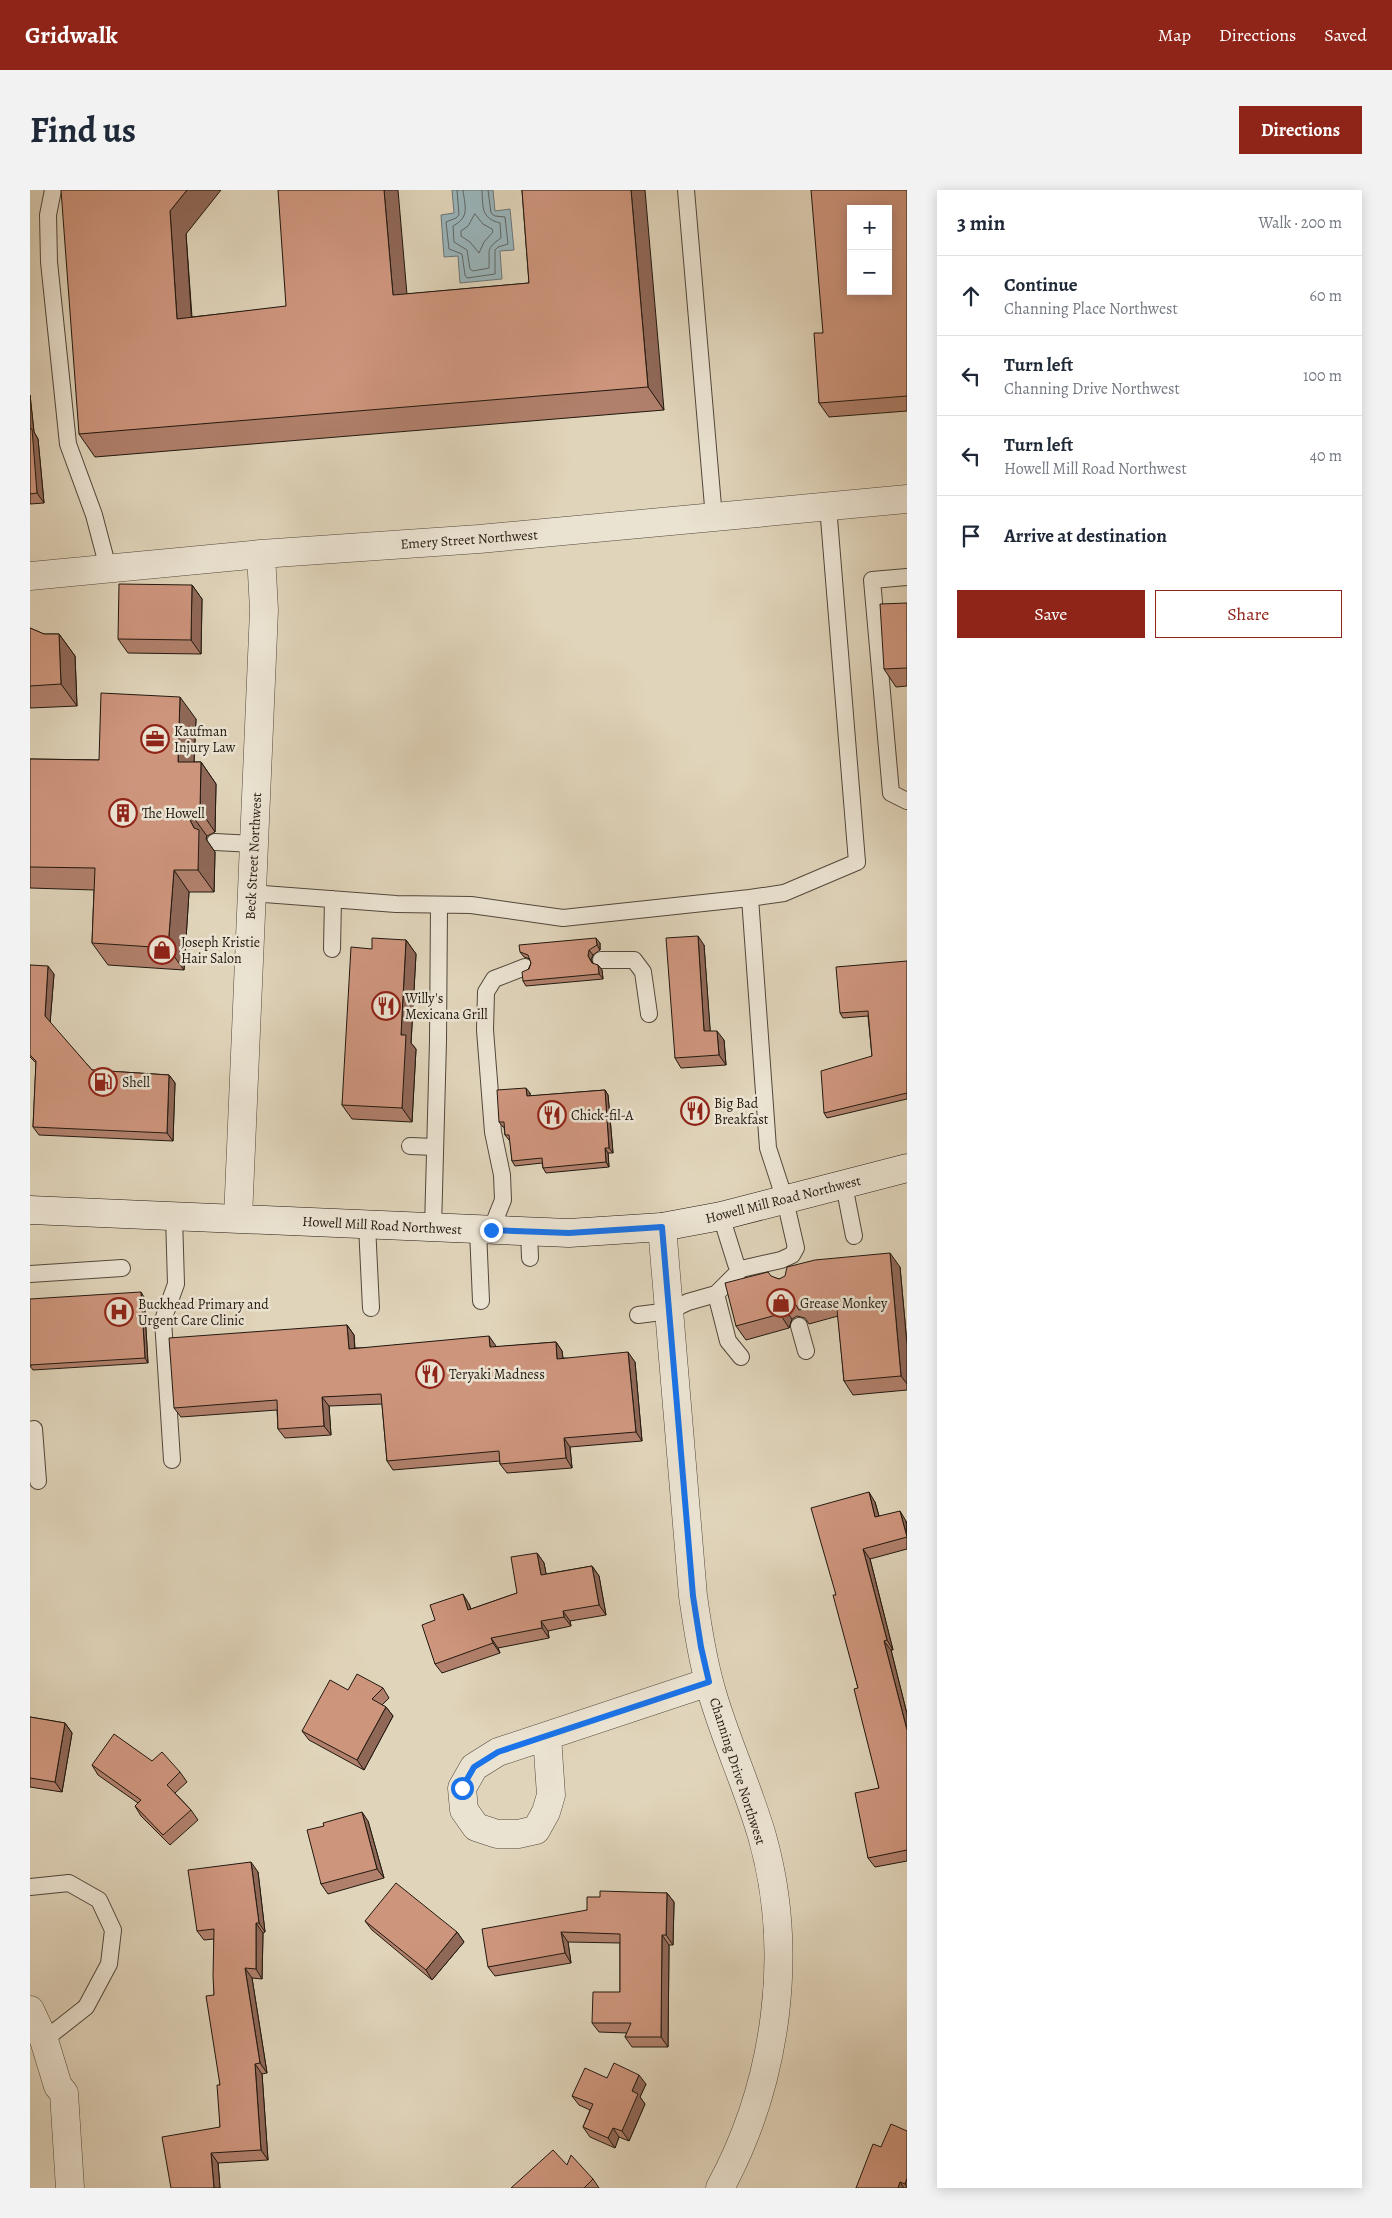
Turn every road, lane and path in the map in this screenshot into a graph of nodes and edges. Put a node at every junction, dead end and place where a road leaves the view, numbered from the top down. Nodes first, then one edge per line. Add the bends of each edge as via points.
1 (54, 190) edge
2 (686, 190) edge
3 (907, 499) edge
4 (828, 506) junction
5 (714, 518) junction
6 (261, 554) junction
7 (108, 568) junction
8 (30, 576) edge
9 (907, 577) edge
10 (907, 801) edge
11 (215, 842) dead end
12 (254, 844) junction
13 (251, 893) junction
14 (750, 898) junction
15 (333, 899) junction
16 (439, 905) junction
17 (332, 949) dead end
18 (601, 960) dead end
19 (525, 967) dead end
20 (649, 1014) dead end
21 (410, 1146) dead end
22 (435, 1147) junction
23 (907, 1168) edge
24 (844, 1185) junction
25 (786, 1200) junction
26 (30, 1210) edge
27 (174, 1216) junction
28 (721, 1216) junction
29 (238, 1218) junction
30 (368, 1225) junction
31 (662, 1227) junction
32 (433, 1228) junction
33 (484, 1230) junction
34 (854, 1236) dead end
35 (122, 1268) dead end
36 (741, 1268) junction
37 (30, 1274) edge
38 (716, 1294) junction
39 (481, 1301) dead end
40 (371, 1308) dead end
41 (669, 1311) junction
42 (638, 1315) dead end
43 (799, 1326) edge
44 (806, 1350) dead end
45 (741, 1357) dead end
46 (30, 1430) edge
47 (172, 1460) dead end
48 (38, 1481) dead end
49 (709, 1682) junction
50 (547, 1736) dead end
51 (30, 1887) edge
52 (30, 2010) edge
53 (44, 2040) junction
54 (70, 2188) edge
55 (720, 2188) edge

1 - 7 lane via 48,215 49,262 68,444 94,515
2 - 5 lane
3 - 4 street, Emery Street Northwest
4 - 5 street, Emery Street Northwest
4 - 14 lane via 857,862 784,893
5 - 6 street, Emery Street Northwest
6 - 7 street, Emery Street Northwest
6 - 12 street, Beck Street Northwest via 264,610
7 - 8 street, Emery Street Northwest
9 - 10 lane via 872,580 891,793
11 - 12 lane
12 - 13 street, Beck Street Northwest
13 - 15 lane
13 - 29 street, Beck Street Northwest
14 - 16 lane via 563,918
14 - 25 lane via 768,1148
15 - 16 lane
15 - 17 lane
16 - 22 lane
18 - 20 lane via 634,960 643,972
19 - 33 lane via 494,979 486,992 485,1030 492,1132 502,1175 503,1200
21 - 22 lane
22 - 32 lane
23 - 24 street, Howell Mill Road Northwest
24 - 25 street, Howell Mill Road Northwest
24 - 34 lane
25 - 28 street, Howell Mill Road Northwest
25 - 36 lane via 796,1248 792,1256 783,1268
26 - 27 street, Howell Mill Road Northwest
27 - 29 street, Howell Mill Road Northwest
27 - 47 lane via 176,1284 163,1320
28 - 31 street, Howell Mill Road Northwest
28 - 36 lane via 736,1264
29 - 30 street, Howell Mill Road Northwest
30 - 32 street, Howell Mill Road Northwest
30 - 40 lane
31 - 33 street, Howell Mill Road Northwest via 569,1233 530,1244
31 - 41 street, Channing Drive Northwest
32 - 33 street, Howell Mill Road Northwest
33 - 39 lane
35 - 37 lane
36 - 38 lane
38 - 41 lane
38 - 45 lane via 728,1341
41 - 42 lane
41 - 49 street, Channing Drive Northwest via 693,1596
43 - 44 lane
46 - 48 lane via 34,1429
49 - 50 street
49 - 55 street, Channing Drive Northwest via 762,1836 773,1892 778,1942 776,1999 768,2057 753,2113
51 - 53 lane via 70,1883 99,1900 112,1930 109,1964 86,2007
52 - 53 street
53 - 54 street via 58,2086 64,2093

